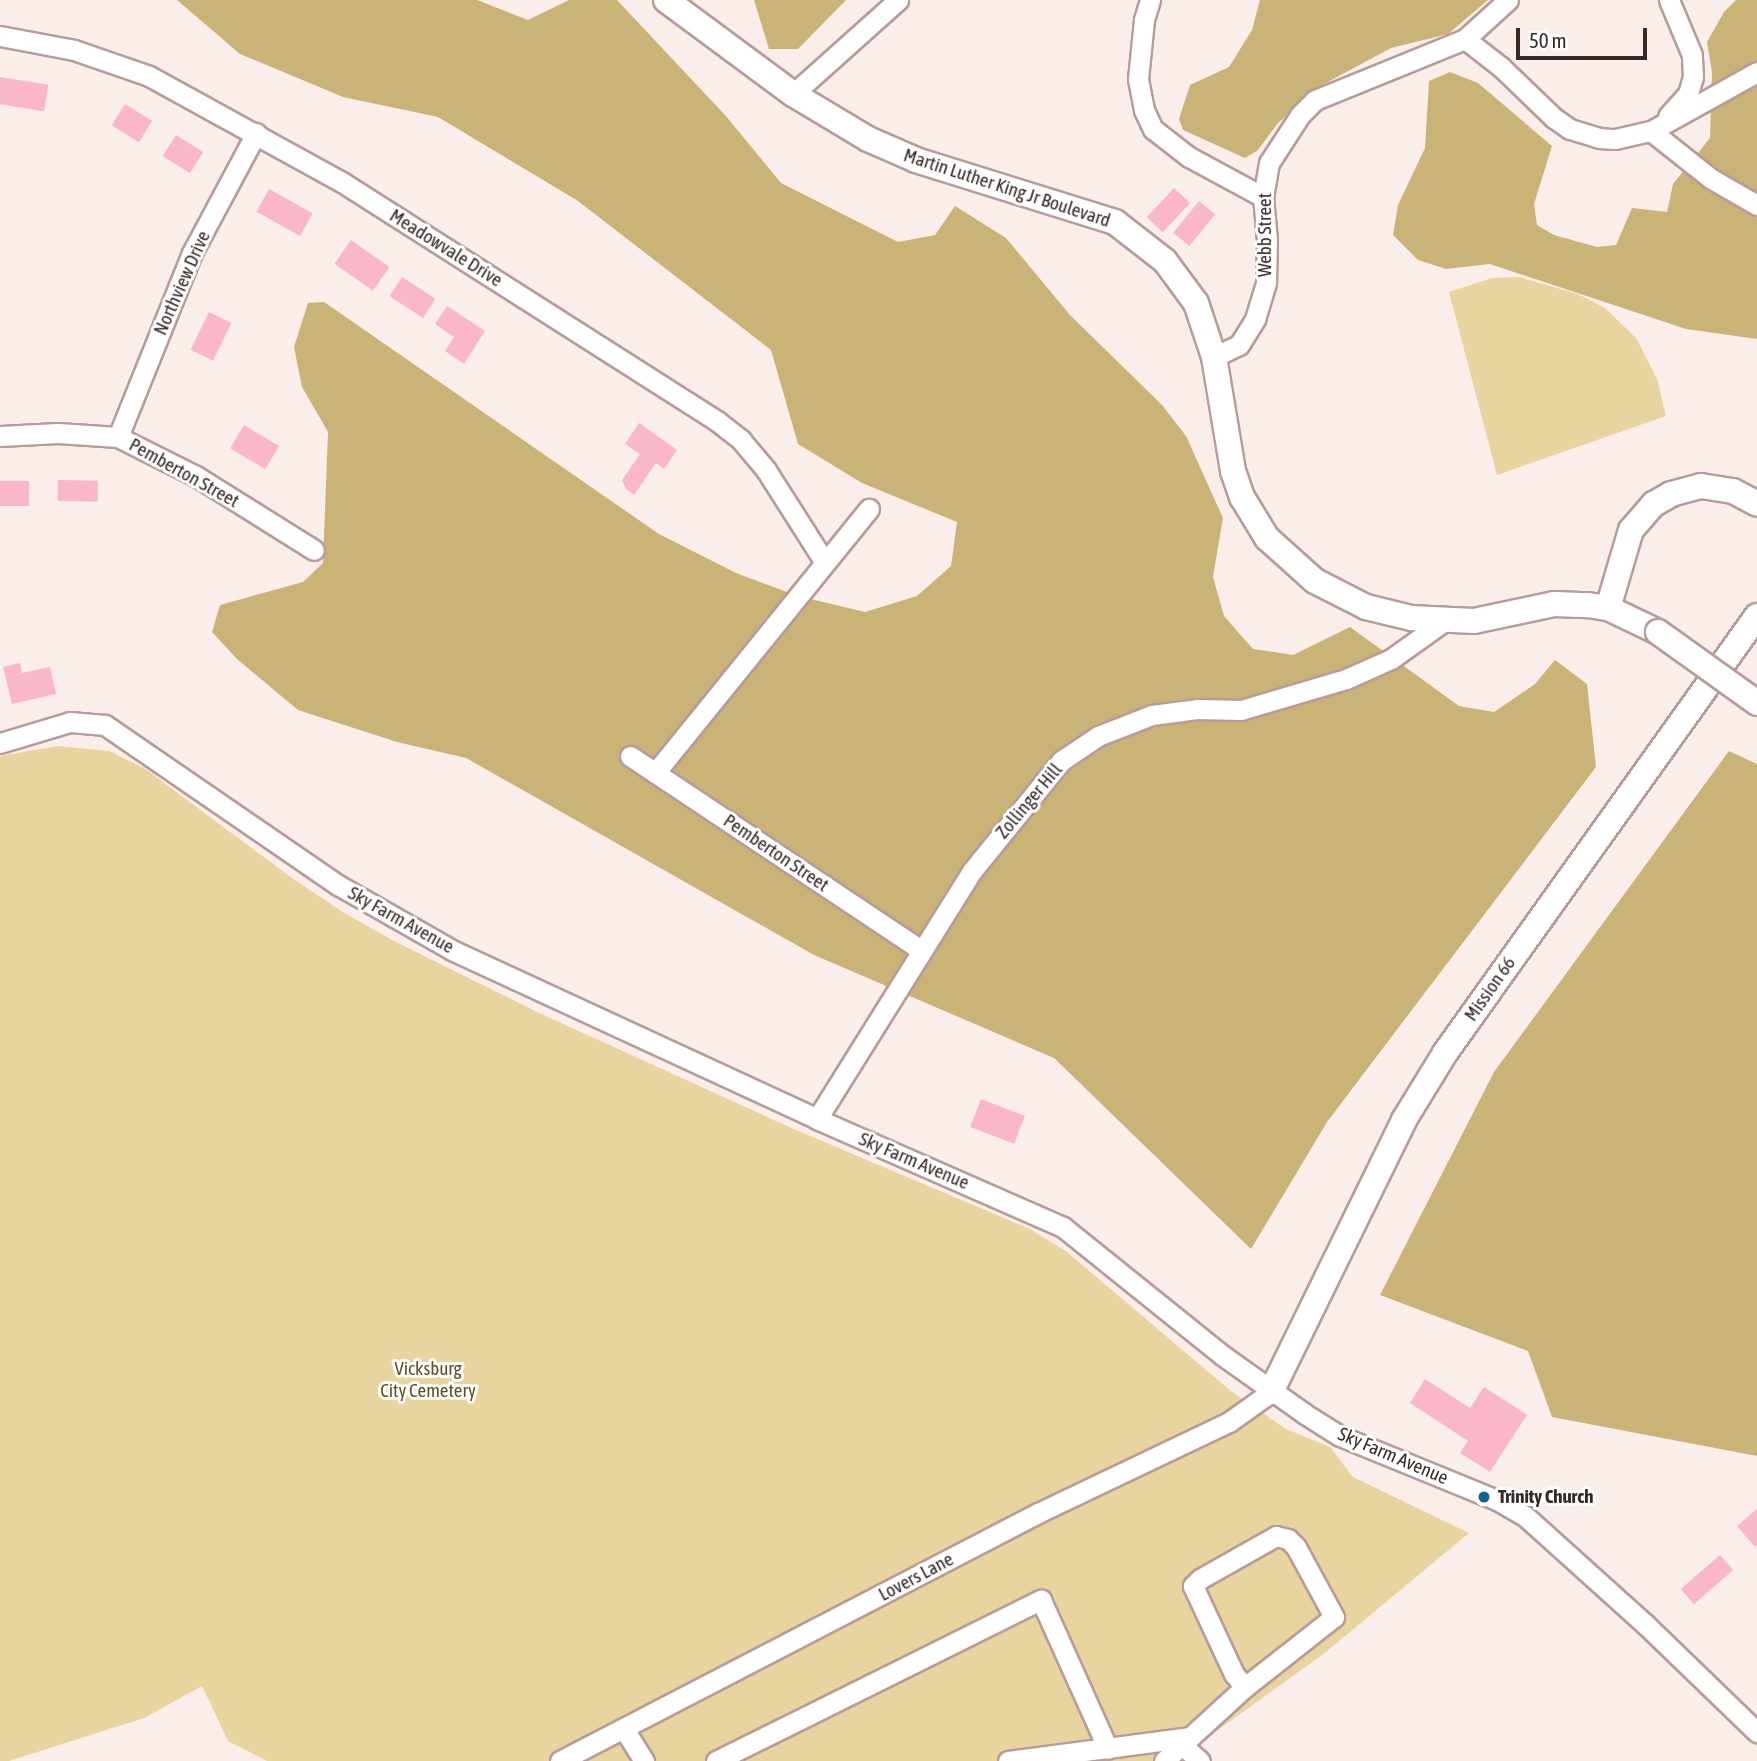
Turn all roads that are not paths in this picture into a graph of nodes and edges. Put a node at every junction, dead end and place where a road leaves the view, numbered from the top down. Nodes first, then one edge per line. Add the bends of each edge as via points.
1 (666, 0) edge
2 (898, 0) edge
3 (1150, 0) edge
4 (1508, 0) edge
5 (1669, 0) edge
6 (0, 37) edge
7 (1465, 39) junction
8 (1757, 72) edge
9 (793, 94) junction
10 (1651, 131) junction
11 (256, 133) junction
12 (1263, 197) junction
13 (1757, 205) edge
14 (1214, 357) junction
15 (0, 436) edge
16 (118, 437) junction
17 (1757, 505) edge
18 (869, 509) dead end
19 (314, 550) dead end
20 (824, 561) junction
21 (1608, 608) junction
22 (1757, 616) edge
23 (1444, 621) junction
24 (1757, 703) edge
25 (0, 743) edge
26 (630, 756) dead end
27 (656, 773) junction
28 (921, 950) junction
29 (817, 1119) junction
30 (1271, 1392) junction
31 (1245, 1686) junction
32 (624, 1729) junction
33 (1757, 1732) edge
34 (1186, 1741) junction
35 (1108, 1749) junction
36 (560, 1761) edge
37 (644, 1761) edge
38 (716, 1761) edge
39 (1007, 1761) edge
40 (1164, 1761) edge
41 (1200, 1761) edge

1 - 9 street, Martin Luther King Jr Boulevard
2 - 9 street
3 - 12 street via 1138,79 1153,129 1189,157
4 - 7 street, Webb Street
5 - 10 street via 1692,55 1693,77 1679,106
6 - 11 street, Meadowvale Drive via 74,50 120,64
7 - 10 street via 1570,129 1615,139
7 - 12 street, Webb Street via 1315,100 1284,136 1269,163
8 - 10 street
9 - 14 street, Martin Luther King Jr Boulevard via 838,123 916,160 1115,222 1165,261 1182,281 1196,303
10 - 13 street via 1710,178
11 - 16 street, Northview Drive via 192,253
11 - 20 street, Meadowvale Drive via 342,182 717,421 741,440 766,470
12 - 14 street, Webb Street via 1266,282 1255,319 1240,345
14 - 23 street, Martin Luther King Jr Boulevard via 1233,471 1252,517 1267,538 1315,581 1337,593 1385,613
15 - 16 street, Pemberton Street
16 - 19 street, Pemberton Street via 196,476
17 - 21 street via 1733,491 1701,486 1654,504 1631,530
18 - 20 street
20 - 27 street
21 - 23 street, Martin Luther King Jr Boulevard via 1554,604 1474,621
21 - 24 street, Martin Luther King Jr Boulevard, bridge via 1658,632
22 - 30 street, Mission 66 via 1445,1053 1398,1131
23 - 28 street, Zollinger Hill via 1391,659 1346,679 1241,710 1152,715 1098,736 1061,761 1023,806 972,871
25 - 29 street, Sky Farm Avenue via 70,722 105,724 338,885 452,950
26 - 27 street, Pemberton Street
27 - 28 street, Pemberton Street
28 - 29 street, Zollinger Hill
29 - 30 street, Sky Farm Avenue via 1063,1227
30 - 32 street, Lovers Lane via 1229,1422 1038,1513
30 - 33 street, Sky Farm Avenue via 1340,1436 1525,1516
31 - 31 street via 1234,1674 1193,1586 1276,1536 1296,1547 1334,1617
31 - 34 street
32 - 36 street, Lovers Lane
32 - 37 street
34 - 35 street
34 - 40 street
34 - 41 street
35 - 38 street via 1041,1601
35 - 39 street

